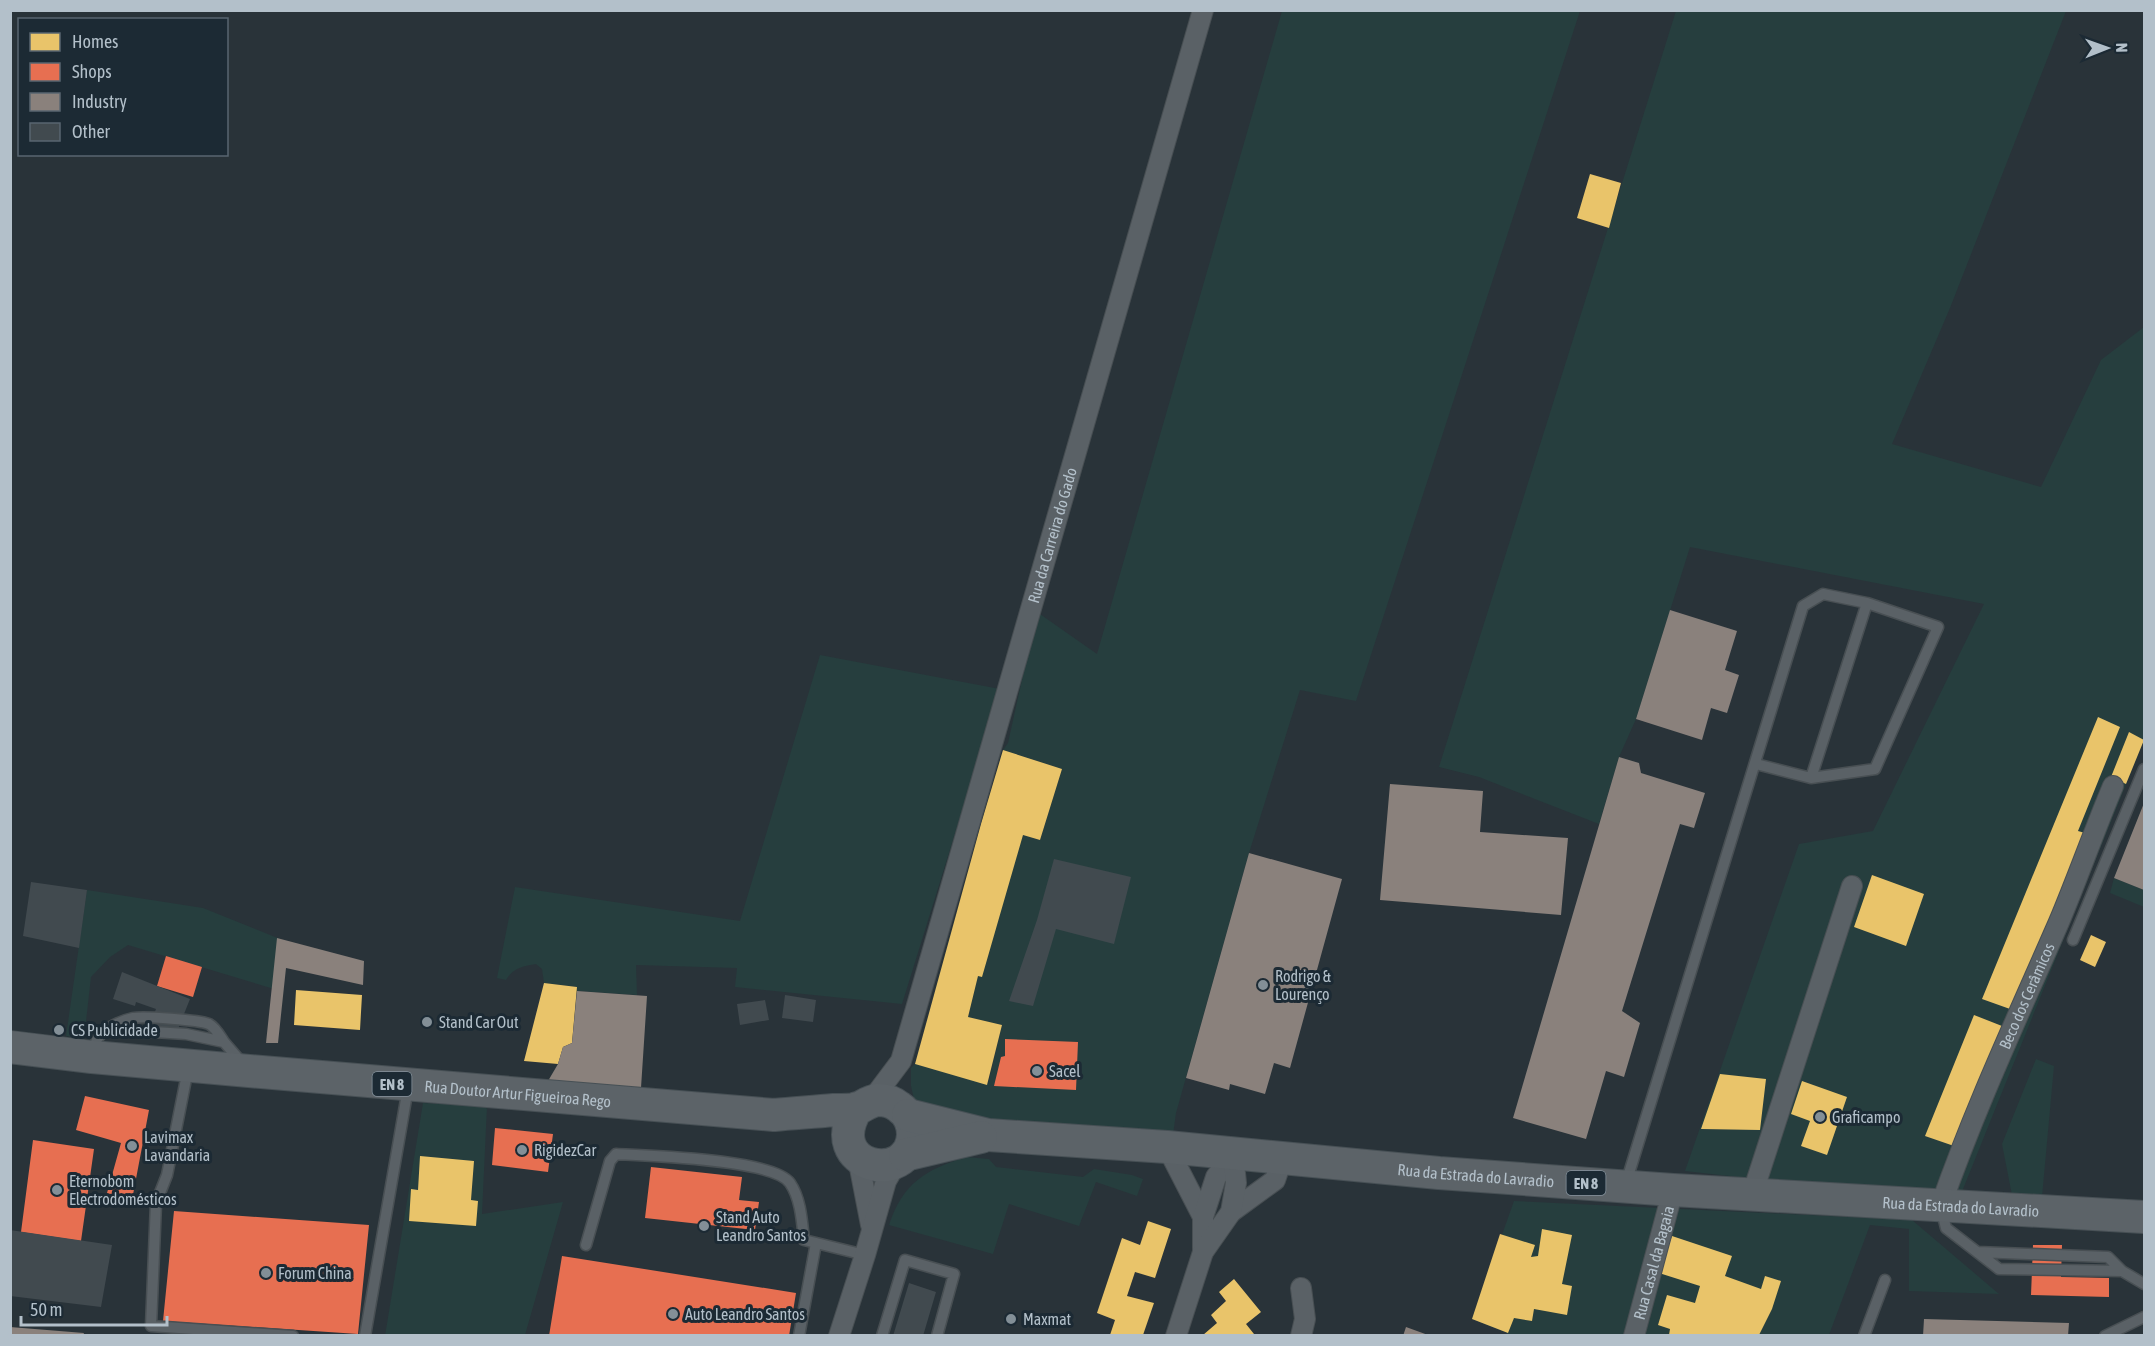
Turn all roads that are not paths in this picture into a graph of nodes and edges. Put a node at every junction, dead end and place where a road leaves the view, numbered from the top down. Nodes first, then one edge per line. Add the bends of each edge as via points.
1 (1203, 10) edge
2 (1867, 603) junction
3 (1756, 764) junction
4 (2145, 770) edge
5 (1811, 778) junction
6 (2113, 786) dead end
7 (1852, 886) dead end
8 (2073, 940) dead end
9 (10, 1047) edge
10 (92, 1057) junction
11 (902, 1061) junction
12 (188, 1066) junction
13 (249, 1071) junction
14 (409, 1085) junction
15 (864, 1105) junction
16 (906, 1113) junction
17 (774, 1115) junction
18 (988, 1135) junction
19 (1167, 1147) junction
20 (853, 1149) junction
21 (1233, 1154) junction
22 (901, 1158) junction
23 (1282, 1159) junction
24 (1625, 1186) junction
25 (1673, 1190) junction
26 (1752, 1195) junction
27 (1941, 1205) junction
28 (1231, 1212) junction
29 (1203, 1217) junction
30 (2145, 1217) edge
31 (872, 1227) junction
32 (816, 1243) junction
33 (586, 1245) dead end
34 (1203, 1252) junction
35 (1978, 1252) junction
36 (865, 1255) junction
37 (2122, 1271) junction
38 (1885, 1280) dead end
39 (2145, 1284) edge
40 (1300, 1288) dead end
41 (2145, 1317) edge
42 (294, 1335) edge
43 (365, 1335) edge
44 (799, 1335) edge
45 (839, 1335) edge
46 (882, 1335) edge
47 (937, 1335) edge
48 (1176, 1335) edge
49 (1301, 1335) edge
50 (1634, 1335) edge
51 (1864, 1335) edge
52 (2105, 1335) edge

1 - 11 street, Rua da Carreira do Gado
2 - 3 lane via 1823,594 1803,606
2 - 5 lane
2 - 5 lane via 1938,627 1875,770
3 - 5 lane
3 - 24 lane
4 - 8 lane
6 - 27 street, Beco dos Cerâmicos
7 - 26 street
9 - 10 main road, Rua Doutor Artur Figueiroa Rego / EN 8
10 - 12 main road, Rua Doutor Artur Figueiroa Rego / EN 8
10 - 13 lane via 97,1039 106,1029 186,1034 224,1042
11 - 15 street
11 - 16 street
12 - 13 main road, Rua Doutor Artur Figueiroa Rego / EN 8
12 - 42 lane via 167,1175 156,1203 151,1326
13 - 14 main road, Rua Doutor Artur Figueiroa Rego / EN 8
14 - 17 main road, Rua Doutor Artur Figueiroa Rego / EN 8
14 - 43 lane
15 - 16 main road, Rua Doutor Artur Figueiroa Rego / EN 8 via 890,1101
15 - 17 main road, Rua Doutor Artur Figueiroa Rego / EN 8
15 - 20 main road via 849,1121
16 - 18 main road, Rua da Estrada do Lavradio / EN 8
16 - 22 main road via 913,1136
17 - 20 main road, Rua Doutor Artur Figueiroa Rego / EN 8
18 - 19 main road, Rua da Estrada do Lavradio / EN 8
18 - 22 main road, Rua da Estrada do Lavradio / EN 8
19 - 21 main road, Rua da Estrada do Lavradio / EN 8
19 - 29 street
20 - 22 main road, Rua Doutor Artur Figueiroa Rego / EN 8 via 867,1164 877,1166 887,1166
20 - 31 street
21 - 23 main road, Rua da Estrada do Lavradio / EN 8
21 - 28 street via 1236,1183
21 - 29 street via 1216,1177
22 - 31 street via 886,1181
23 - 24 main road, Rua da Estrada do Lavradio / EN 8
23 - 28 street via 1275,1180
24 - 25 main road, Rua da Estrada do Lavradio / EN 8
25 - 26 main road, Rua da Estrada do Lavradio / EN 8
25 - 50 street, Rua Casal da Bagaia
26 - 27 main road, Rua da Estrada do Lavradio / EN 8
27 - 30 main road, Rua da Estrada do Lavradio / EN 8
27 - 35 lane via 1946,1227
28 - 34 street
29 - 34 street
31 - 36 street
32 - 33 lane via 804,1240 800,1209 789,1182 777,1174 750,1165 616,1154 610,1161
32 - 36 lane
32 - 44 lane
34 - 48 street
35 - 37 lane via 2108,1257
35 - 37 lane via 1999,1269
36 - 45 street
37 - 39 lane
38 - 51 lane
40 - 49 street via 1305,1319
41 - 52 lane
46 - 47 lane via 905,1260 954,1274

